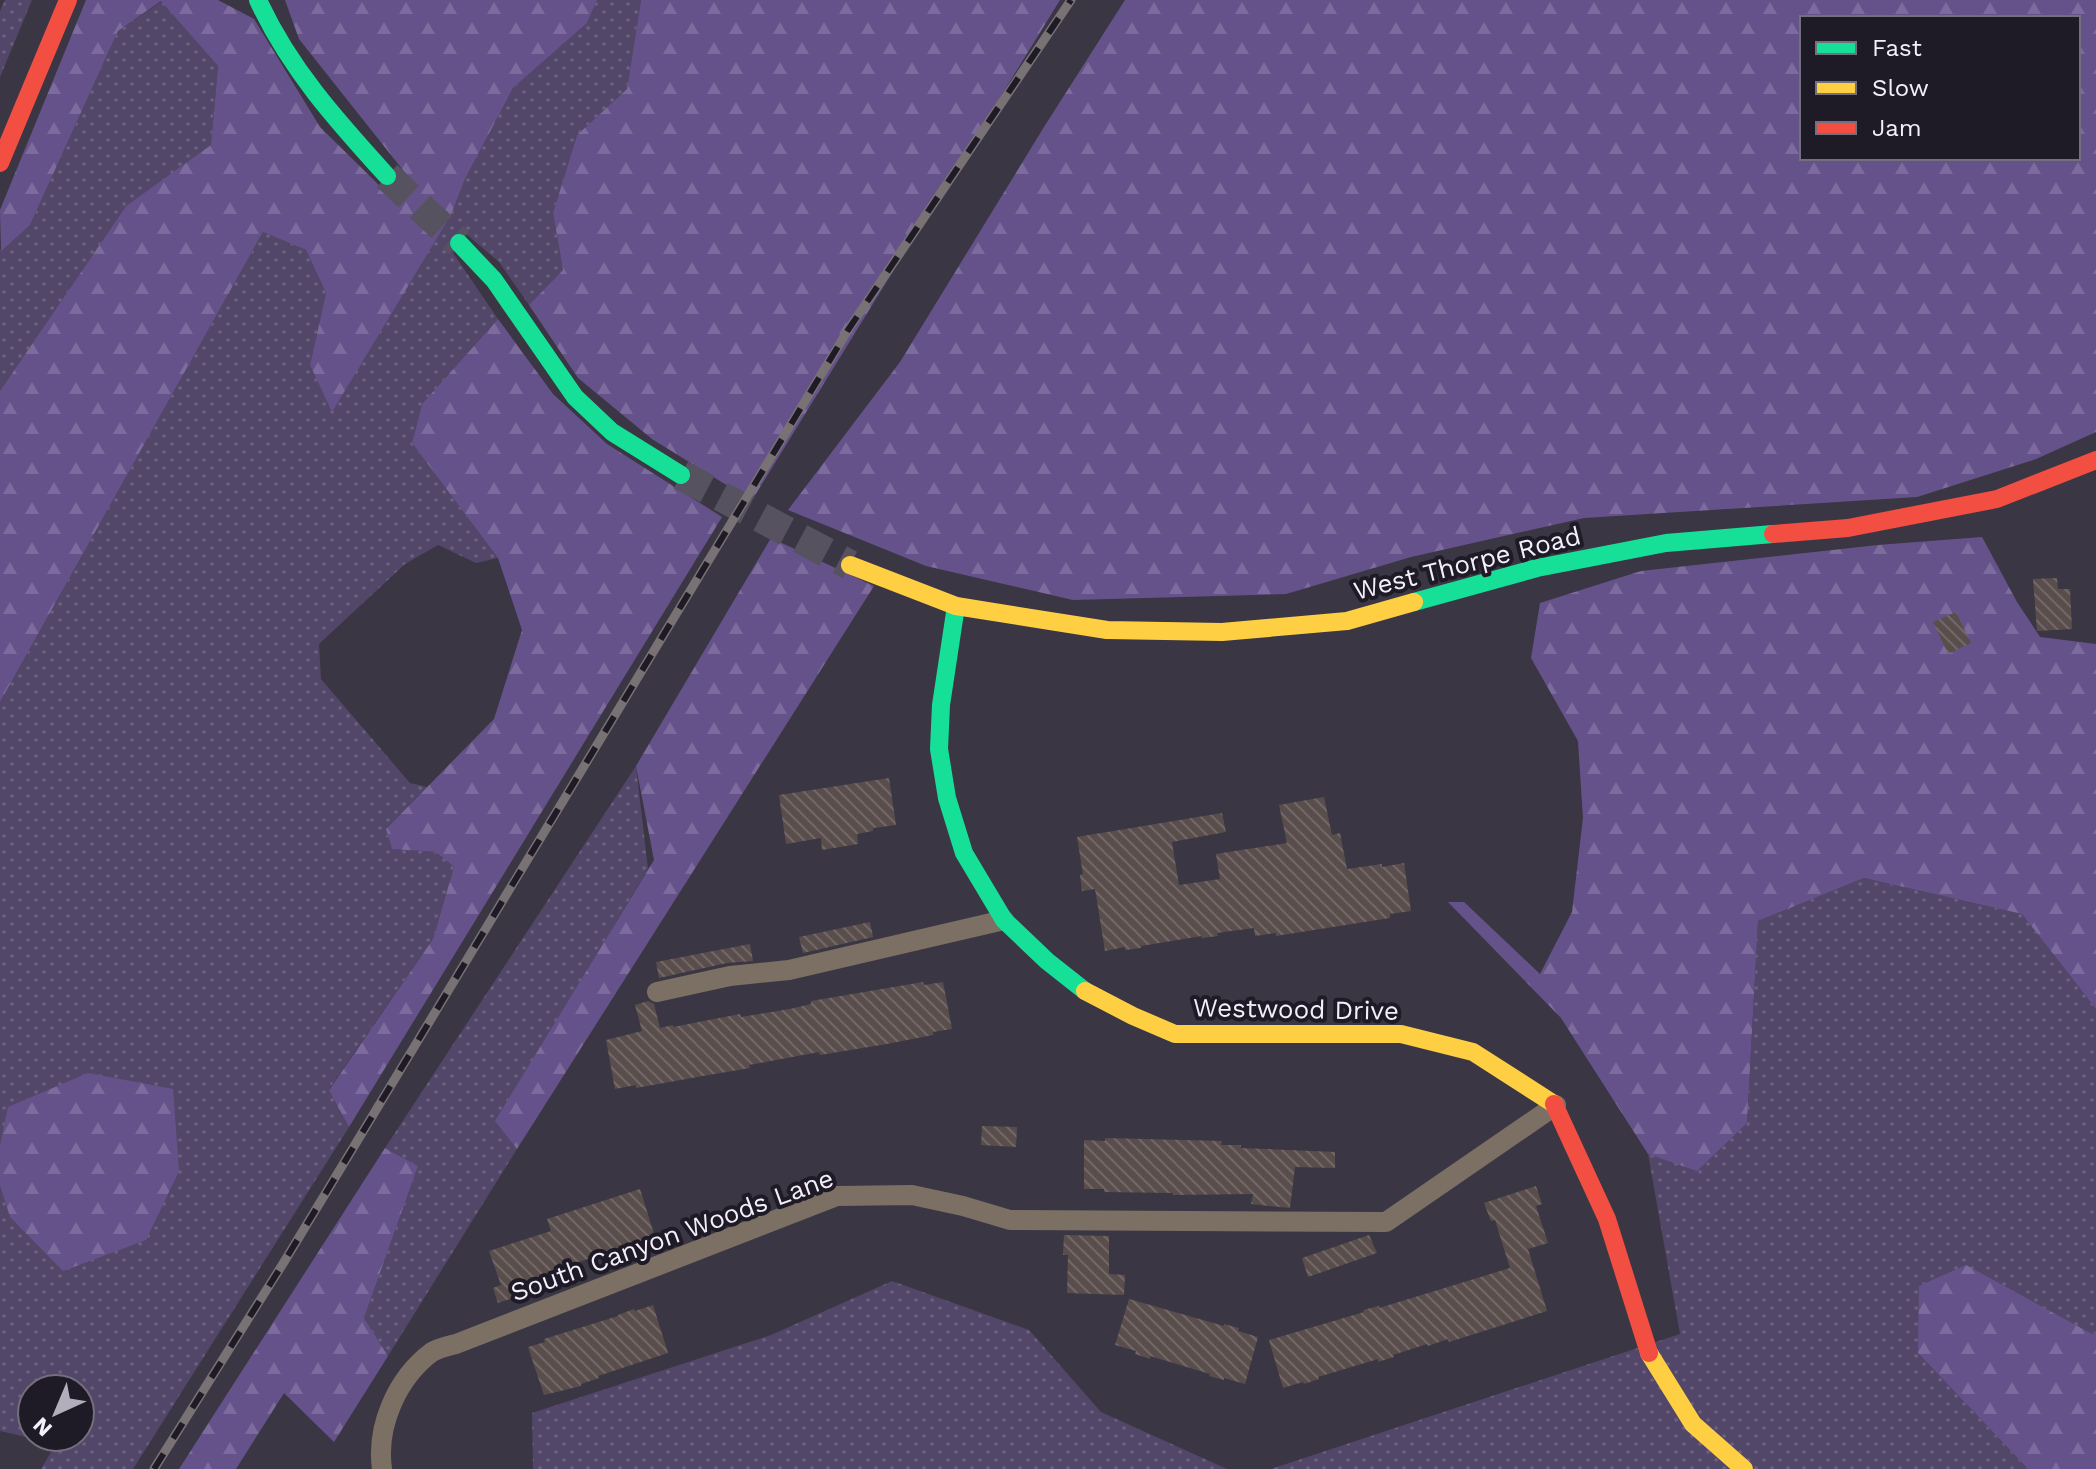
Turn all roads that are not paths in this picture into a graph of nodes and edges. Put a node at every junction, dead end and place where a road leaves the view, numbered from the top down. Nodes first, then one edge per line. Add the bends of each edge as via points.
1 (50, 0) edge
2 (68, 0) edge
3 (258, 0) edge
4 (0, 124) edge
5 (0, 163) edge
6 (387, 176) tunnel mouth
7 (459, 243) tunnel mouth
8 (2096, 460) edge
9 (681, 475) tunnel mouth
10 (850, 565) tunnel mouth
11 (956, 606) junction
12 (1004, 920) junction
13 (657, 992) dead end
14 (1556, 1105) junction
15 (382, 1469) edge
16 (1744, 1469) edge

1 - 4 main road
2 - 5 main road
3 - 6 main road via 304,81
7 - 9 main road via 494,280 575,397 612,432
8 - 11 main road, West Thorpe Road via 1997,499 1848,528 1623,551 1537,568 1347,621 1222,632 1107,630
10 - 11 main road, West Thorpe Road
11 - 12 main road, Westwood Drive via 939,749 964,853
12 - 13 street via 789,970
12 - 14 main road, Westwood Drive via 1080,989 1175,1034 1401,1034 1473,1052
14 - 15 street, South Canyon Woods Lane via 1386,1222 1010,1220 912,1195 837,1196 434,1350 392,1401 384,1427
14 - 16 main road via 1607,1219 1649,1352 1693,1424

